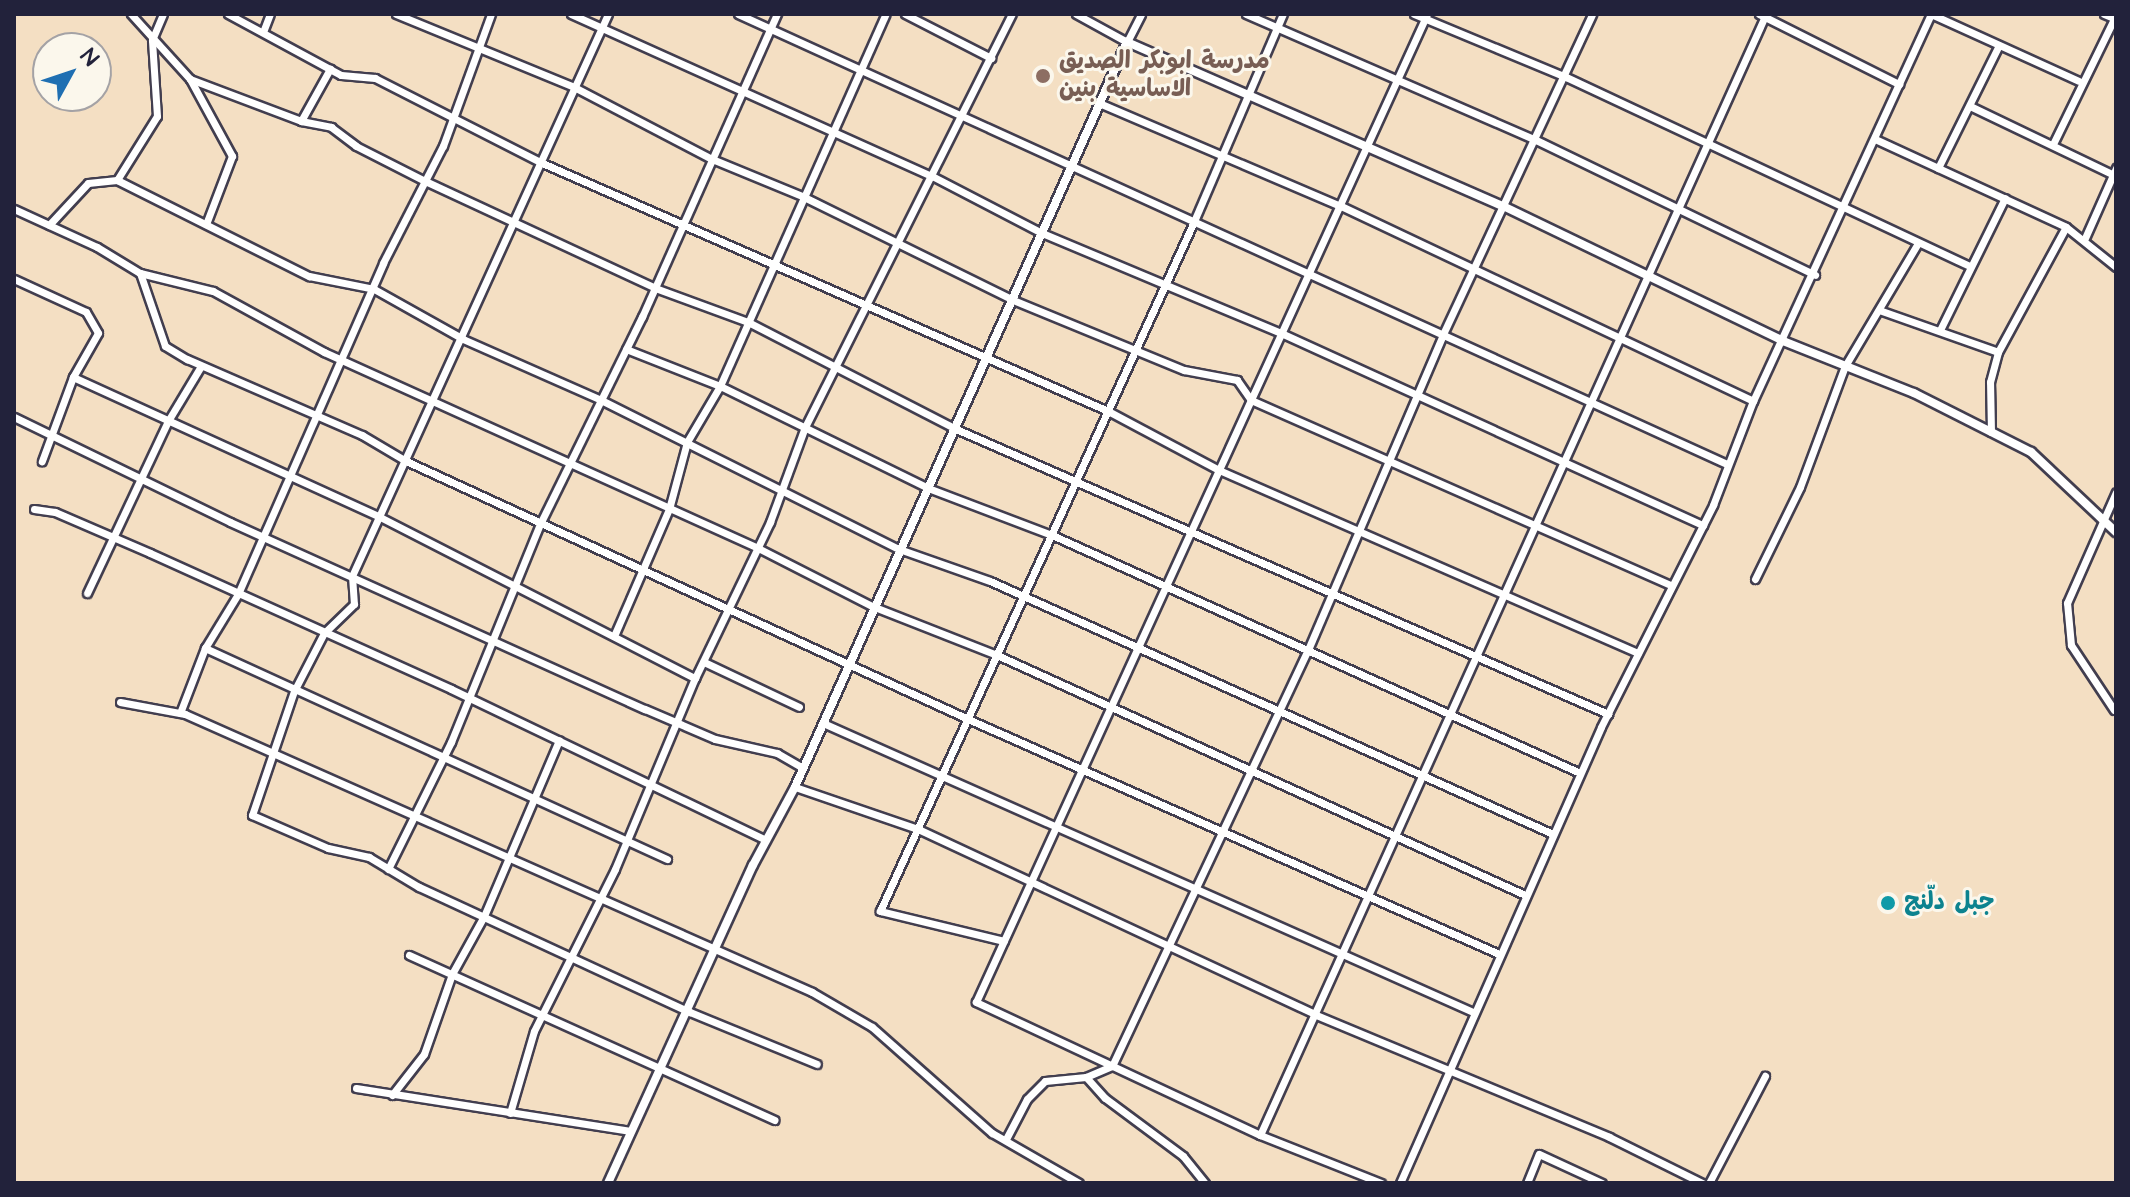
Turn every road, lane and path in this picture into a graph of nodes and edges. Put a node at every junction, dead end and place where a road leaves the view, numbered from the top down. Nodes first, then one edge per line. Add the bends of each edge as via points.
1 (131, 14) edge
2 (163, 14) edge
3 (228, 14) edge
4 (270, 14) edge
5 (396, 14) edge
6 (491, 14) edge
7 (571, 14) edge
8 (608, 14) edge
9 (738, 14) edge
10 (777, 14) edge
11 (886, 14) edge
12 (905, 14) edge
13 (1012, 14) edge
14 (1076, 14) edge
15 (1141, 14) edge
16 (1246, 14) edge
17 (1283, 14) edge
18 (1414, 14) edge
19 (1592, 14) edge
20 (1931, 14) edge
21 (2104, 14) edge
22 (1763, 15) edge
23 (1426, 16) edge
24 (2115, 19) edge
25 (601, 28) junction
26 (771, 29) junction
27 (1276, 29) junction
28 (263, 32) junction
29 (152, 40) junction
30 (1127, 42) junction
31 (1999, 45) junction
32 (478, 50) junction
33 (991, 58) junction
34 (330, 69) junction
35 (860, 72) junction
36 (1566, 77) junction
37 (190, 79) junction
38 (2079, 81) junction
39 (1398, 82) junction
40 (1899, 84) junction
41 (574, 87) junction
42 (1246, 92) junction
43 (742, 93) junction
44 (1099, 103) junction
45 (1972, 107) junction
46 (962, 116) junction
47 (453, 118) junction
48 (301, 121) junction
49 (833, 131) junction
50 (1875, 139) junction
51 (1536, 140) junction
52 (1708, 142) junction
53 (2053, 144) junction
54 (1368, 147) junction
55 (1222, 155) junction
56 (712, 159) junction
57 (540, 162) junction
58 (1071, 167) junction
59 (1938, 168) junction
60 (2115, 173) edge
61 (932, 176) junction
62 (117, 180) junction
63 (425, 181) junction
64 (804, 197) junction
65 (2005, 198) junction
66 (1341, 206) junction
67 (1503, 206) junction
68 (1679, 207) junction
69 (1845, 208) junction
70 (14, 209) edge
71 (1195, 219) junction
72 (514, 221) junction
73 (684, 223) junction
74 (206, 224) junction
75 (49, 225) junction
76 (2066, 227) junction
77 (1042, 233) junction
78 (2085, 238) junction
79 (1918, 243) junction
80 (898, 246) junction
81 (773, 266) junction
82 (1970, 266) junction
83 (1476, 267) junction
84 (2116, 267) edge
85 (1309, 272) junction
86 (140, 273) junction
87 (1646, 273) junction
88 (1815, 275) junction
89 (14, 279) edge
90 (1165, 285) junction
91 (655, 288) junction
92 (374, 289) junction
93 (1013, 300) junction
94 (868, 305) junction
95 (1879, 310) junction
96 (748, 322) junction
97 (1940, 330) junction
98 (1281, 333) junction
99 (1443, 334) junction
100 (1620, 335) junction
101 (463, 339) junction
102 (1783, 341) junction
103 (1136, 348) junction
104 (626, 349) junction
105 (1998, 352) junction
106 (341, 360) junction
107 (986, 361) junction
108 (201, 366) junction
109 (1845, 366) junction
110 (838, 367) junction
111 (73, 377) junction
112 (720, 386) junction
113 (1419, 395) junction
114 (1590, 398) junction
115 (601, 400) junction
116 (1251, 400) junction
117 (1753, 401) junction
118 (434, 403) junction
119 (1108, 411) junction
120 (314, 416) junction
121 (14, 417) edge
122 (168, 421) junction
123 (805, 427) junction
124 (956, 429) junction
125 (1991, 432) junction
126 (53, 436) junction
127 (687, 442) junction
128 (1562, 459) junction
129 (42, 461) dead end
130 (406, 461) junction
131 (1388, 462) junction
132 (1727, 464) junction
133 (569, 466) junction
134 (1219, 470) junction
135 (289, 476) junction
136 (143, 479) junction
137 (1076, 480) junction
138 (928, 488) junction
139 (783, 489) junction
140 (2116, 492) edge
141 (34, 509) dead end
142 (669, 509) junction
143 (380, 517) junction
144 (2103, 520) junction
145 (541, 522) junction
146 (1703, 525) junction
147 (1532, 527) junction
148 (1191, 530) junction
149 (1359, 531) junction
150 (2116, 532) edge
151 (260, 535) junction
152 (1052, 535) junction
153 (114, 537) junction
154 (758, 548) junction
155 (899, 549) junction
156 (644, 568) junction
157 (352, 576) junction
158 (1755, 579) dead end
159 (515, 586) junction
160 (1672, 586) junction
161 (1164, 589) junction
162 (87, 593) dead end
163 (1334, 593) junction
164 (1502, 593) junction
165 (238, 594) junction
166 (1023, 596) junction
167 (872, 606) junction
168 (731, 607) junction
169 (324, 633) junction
170 (614, 636) junction
171 (491, 639) junction
172 (205, 648) junction
173 (1138, 648) junction
174 (1307, 652) junction
175 (1638, 653) junction
176 (997, 655) junction
177 (1475, 656) junction
178 (704, 662) junction
179 (848, 663) junction
180 (695, 678) junction
181 (294, 691) junction
182 (466, 696) junction
183 (120, 702) dead end
184 (799, 707) dead end
185 (1110, 709) junction
186 (2115, 709) edge
187 (1280, 712) junction
188 (180, 713) junction
189 (1608, 714) junction
190 (1448, 715) junction
191 (968, 719) junction
192 (676, 722) junction
193 (823, 723) junction
194 (559, 740) junction
195 (273, 752) junction
196 (442, 760) junction
197 (803, 768) junction
198 (1083, 768) junction
199 (1251, 771) junction
200 (943, 773) junction
201 (1580, 773) junction
202 (1421, 776) junction
203 (652, 783) junction
204 (795, 787) junction
205 (532, 800) junction
206 (416, 813) junction
207 (1056, 827) junction
208 (918, 829) junction
209 (1223, 831) junction
210 (1395, 834) junction
211 (1553, 834) junction
212 (624, 840) junction
213 (766, 840) junction
214 (508, 857) junction
215 (667, 859) dead end
216 (388, 869) junction
217 (1030, 882) junction
218 (1195, 888) junction
219 (1525, 895) junction
220 (1367, 896) junction
221 (599, 900) junction
222 (484, 916) junction
223 (1004, 941) junction
224 (1168, 946) junction
225 (714, 953) junction
226 (1342, 953) junction
227 (1499, 954) junction
228 (409, 955) dead end
229 (575, 956) junction
230 (452, 974) junction
231 (690, 1012) junction
232 (1473, 1012) junction
233 (542, 1014) junction
234 (1314, 1014) junction
235 (817, 1064) dead end
236 (1112, 1066) junction
237 (658, 1070) junction
238 (1447, 1073) junction
239 (1765, 1076) dead end
240 (1086, 1077) junction
241 (356, 1088) dead end
242 (392, 1095) junction
243 (510, 1113) junction
244 (774, 1120) dead end
245 (631, 1131) junction
246 (1260, 1135) junction
247 (1006, 1139) junction
248 (1583, 1179) edge
249 (608, 1183) edge
250 (1079, 1183) edge
251 (1205, 1183) edge
252 (1381, 1183) edge
253 (1400, 1183) edge
254 (1527, 1183) edge
255 (1602, 1183) edge
256 (1702, 1183) edge
257 (1709, 1183) edge

1 - 29 street
2 - 29 street
3 - 28 street
4 - 28 street
5 - 32 street
6 - 32 street
7 - 25 street
8 - 25 street
9 - 26 street
10 - 26 street
11 - 35 street
12 - 33 street
13 - 33 street
14 - 30 street
15 - 30 street
16 - 27 street
17 - 27 street
18 - 23 street
19 - 36 street
20 - 31 street
20 - 40 street
21 - 24 street
22 - 40 street
22 - 52 street
23 - 36 street
23 - 39 street
24 - 38 street
25 - 41 street
25 - 43 street
26 - 35 street
26 - 43 street
27 - 39 street
27 - 42 street
28 - 34 street
29 - 37 street
29 - 62 street via 157,116
30 - 42 street
30 - 44 street
31 - 38 street
31 - 45 street
32 - 41 street
32 - 47 street
33 - 46 street
34 - 47 street via 375,78
34 - 48 street
35 - 46 street
35 - 49 street
36 - 51 street
36 - 52 street
37 - 48 street
37 - 74 street via 232,156
38 - 53 street
39 - 51 street
39 - 54 street
40 - 50 street
41 - 56 street
41 - 57 street
42 - 54 street
42 - 55 street
43 - 49 street
43 - 56 street
44 - 55 street
44 - 58 street
45 - 53 street
45 - 59 street
46 - 58 street
46 - 61 street
47 - 57 street
47 - 63 street
48 - 63 street via 331,127 356,146
49 - 61 street
49 - 64 street
50 - 59 street
50 - 69 street
51 - 67 street
51 - 68 street
52 - 68 street
52 - 69 street
53 - 60 street
54 - 66 street
54 - 67 street
55 - 66 street
55 - 71 street
56 - 64 street
56 - 73 street
57 - 72 street
57 - 73 street
58 - 71 street
58 - 77 street
59 - 65 street
60 - 78 street
61 - 77 street
61 - 80 street
62 - 74 street
62 - 75 street via 88,183
63 - 72 street
63 - 92 street
64 - 80 street
64 - 81 street
65 - 76 street
65 - 82 street
66 - 83 street
66 - 85 street
67 - 83 street
67 - 87 street
68 - 87 street
68 - 88 street
69 - 79 street
69 - 88 street
70 - 75 street
71 - 85 street
71 - 90 street
72 - 91 street
72 - 101 street
73 - 81 street
73 - 91 street
74 - 92 street via 309,276
75 - 86 street
76 - 78 street
76 - 105 street
77 - 90 street
77 - 93 street
78 - 84 street
79 - 82 street
79 - 95 street
80 - 93 street
80 - 94 street
81 - 94 street
81 - 96 street
82 - 97 street
83 - 99 street
83 - 100 street
85 - 98 street
85 - 99 street
86 - 106 street via 213,291
86 - 108 street via 165,346
87 - 100 street
87 - 102 street
88 - 102 street
89 - 111 street via 86,312 98,333
90 - 98 street
90 - 103 street
91 - 96 street
91 - 104 street
92 - 101 street
92 - 106 street
93 - 103 street
93 - 107 street
94 - 107 street
94 - 110 street
95 - 97 street
95 - 109 street
96 - 110 street
96 - 112 street
97 - 105 street
98 - 113 street
98 - 116 street
99 - 113 street
99 - 114 street
100 - 114 street
100 - 117 street
101 - 115 street
101 - 118 street
102 - 109 street
102 - 117 street
103 - 116 street via 1184,370 1237,380
103 - 119 street
104 - 112 street
104 - 115 street
105 - 125 street via 1990,382
106 - 118 street
106 - 120 street
107 - 119 street
107 - 124 street
108 - 120 street
108 - 122 street
109 - 125 street
109 - 158 street via 1800,487
110 - 123 street
110 - 124 street
111 - 122 street
111 - 126 street
112 - 123 street
112 - 127 street
113 - 128 street
113 - 131 street
114 - 128 street
114 - 132 street
115 - 127 street
115 - 133 street
116 - 131 street
116 - 134 street
117 - 132 street
118 - 130 street
118 - 133 street
119 - 134 street
119 - 137 street
120 - 130 street
120 - 135 street
121 - 126 street
122 - 135 street
122 - 136 street
123 - 138 street
123 - 139 street
124 - 137 street
124 - 138 street
125 - 144 street via 2031,452
126 - 129 street
126 - 136 street
127 - 139 street
127 - 142 street
128 - 146 street
128 - 147 street
130 - 143 street
130 - 145 street
131 - 147 street
131 - 149 street
132 - 146 street
133 - 142 street
133 - 145 street
134 - 148 street
134 - 149 street
135 - 143 street
135 - 151 street
136 - 151 street
136 - 153 street
137 - 148 street
137 - 152 street
138 - 152 street
138 - 155 street
139 - 154 street
139 - 155 street
140 - 144 street
141 - 153 street
142 - 154 street
142 - 156 street
143 - 157 street
143 - 159 street
144 - 150 street
144 - 186 street via 2067,603 2071,645
145 - 156 street
145 - 159 street
146 - 160 street
147 - 160 street
147 - 164 street
148 - 161 street
148 - 163 street
149 - 163 street
149 - 164 street
151 - 157 street
151 - 165 street
152 - 161 street
152 - 166 street
153 - 162 street
153 - 165 street
154 - 167 street
154 - 168 street
155 - 166 street
155 - 167 street
156 - 168 street
156 - 170 street
157 - 169 street via 354,604
157 - 171 street
159 - 170 street
159 - 171 street
160 - 175 street
161 - 173 street
161 - 174 street
163 - 174 street
163 - 177 street
164 - 175 street
164 - 177 street
165 - 169 street
165 - 172 street
166 - 173 street
166 - 176 street
167 - 176 street
167 - 179 street
168 - 178 street
168 - 179 street
169 - 181 street
169 - 182 street
170 - 180 street
171 - 182 street
171 - 192 street
172 - 181 street
172 - 188 street
173 - 185 street
173 - 187 street
174 - 187 street
174 - 190 street
175 - 189 street
176 - 185 street
176 - 191 street
177 - 189 street
177 - 190 street
178 - 180 street
178 - 184 street
179 - 191 street
179 - 193 street
180 - 192 street
181 - 195 street
181 - 196 street
182 - 194 street
182 - 196 street
183 - 188 street
185 - 198 street
185 - 199 street
187 - 199 street
187 - 202 street
188 - 195 street
189 - 201 street
190 - 201 street
190 - 202 street
191 - 198 street
191 - 200 street
192 - 197 street via 715,739 777,753
192 - 203 street
193 - 197 street
193 - 200 street
194 - 203 street
194 - 205 street
195 - 206 street
195 - 216 street via 252,815 328,848 369,857
196 - 205 street
196 - 206 street
197 - 204 street
198 - 207 street
198 - 209 street
199 - 209 street
199 - 210 street
200 - 207 street
200 - 208 street
201 - 211 street
202 - 210 street
202 - 211 street
203 - 212 street
203 - 213 street
204 - 208 street
204 - 213 street
205 - 212 street
205 - 214 street
206 - 214 street
206 - 216 street
207 - 217 street
207 - 218 street
208 - 217 street
208 - 223 street via 880,911
209 - 218 street
209 - 220 street
210 - 219 street
210 - 220 street
211 - 219 street
212 - 215 street
212 - 221 street
213 - 225 street
214 - 221 street
214 - 222 street
216 - 222 street
217 - 223 street
217 - 224 street
218 - 224 street
218 - 226 street
219 - 227 street
220 - 226 street
220 - 227 street
221 - 225 street
221 - 229 street
222 - 229 street
222 - 230 street
223 - 236 street via 976,1002
224 - 234 street
224 - 236 street
225 - 231 street
225 - 247 street via 812,992 872,1027 992,1133
226 - 232 street
226 - 234 street
227 - 232 street
228 - 230 street
229 - 231 street
229 - 233 street
230 - 233 street
230 - 242 street via 424,1054
231 - 235 street
231 - 237 street
232 - 238 street
233 - 237 street
233 - 243 street
234 - 238 street
234 - 246 street
236 - 240 street
236 - 246 street
237 - 244 street
237 - 245 street
238 - 253 street
238 - 256 street via 1609,1137
239 - 257 street
240 - 247 street via 1045,1081 1027,1099
240 - 251 street via 1105,1098 1183,1156
241 - 242 street
242 - 243 street
243 - 245 street
245 - 249 street
246 - 252 street
247 - 250 street
248 - 254 street via 1539,1154
248 - 255 street

